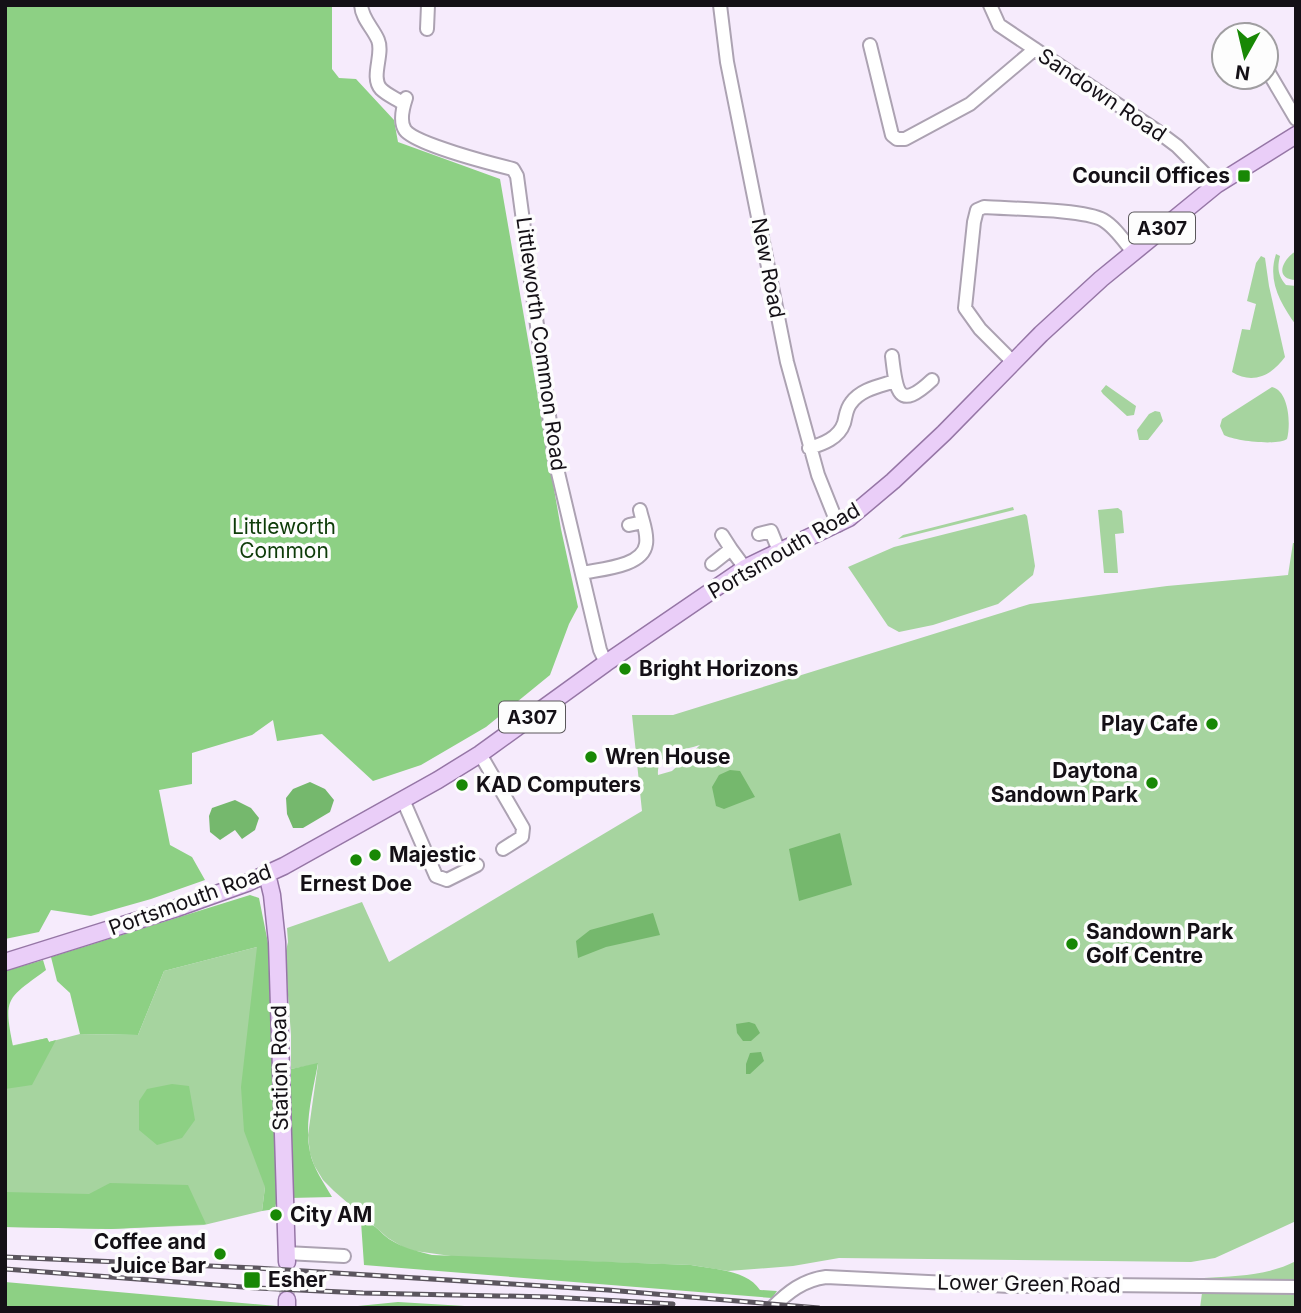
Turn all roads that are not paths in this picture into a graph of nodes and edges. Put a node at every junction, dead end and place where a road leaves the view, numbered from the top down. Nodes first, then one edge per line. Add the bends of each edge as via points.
1 (360, 5) edge
2 (428, 5) edge
3 (720, 5) edge
4 (990, 5) edge
5 (427, 29) dead end
6 (870, 45) dead end
7 (1035, 50) junction
8 (1280, 91) edge
9 (1296, 119) edge
10 (1296, 125) edge
11 (1296, 135) edge
12 (1272, 148) junction
13 (1216, 185) junction
14 (1133, 252) junction
15 (892, 356) dead end
16 (1013, 362) junction
17 (932, 380) dead end
18 (895, 381) junction
19 (809, 448) junction
20 (629, 525) dead end
21 (838, 525) junction
22 (759, 534) dead end
23 (722, 535) dead end
24 (731, 549) junction
25 (779, 551) junction
26 (712, 564) dead end
27 (745, 568) junction
28 (582, 573) junction
29 (606, 663) junction
30 (480, 754) junction
31 (403, 800) junction
32 (503, 849) dead end
33 (477, 865) dead end
34 (267, 874) junction
35 (5, 962) edge
36 (344, 1256) dead end
37 (287, 1258) joint
38 (1296, 1287) edge
39 (772, 1308) edge

1 - 28 street, Littleworth Common Road via 378,40 379,87 405,101 404,128 412,136 513,169 517,176 555,460
2 - 5 street
3 - 19 street, New Road via 767,269
4 - 7 street, Sandown Road via 999,25
6 - 7 street via 892,135 897,139 971,104
7 - 13 street, Sandown Road via 1157,131
8 - 9 street
10 - 12 main road, Portsmouth Road / A307
11 - 12 main road, Portsmouth Road / A307
12 - 13 main road, Portsmouth Road / A307
13 - 14 main road, Portsmouth Road / A307
14 - 16 main road, Portsmouth Road / A307
14 - 16 street via 1101,218 977,210 965,307
15 - 18 street
16 - 21 main road, Portsmouth Road / A307 via 893,481
17 - 18 street via 907,397
18 - 19 street via 863,386 832,439
19 - 21 street, New Road
20 - 28 street via 641,516 643,552 636,559
21 - 25 main road, Portsmouth Road / A307
22 - 25 street via 771,531
23 - 24 street
24 - 26 street
24 - 27 street
25 - 27 main road, Portsmouth Road / A307
27 - 29 main road, Portsmouth Road / A307
28 - 29 street, Littleworth Common Road
29 - 30 main road, Portsmouth Road / A307
30 - 31 main road, Portsmouth Road / A307
30 - 32 street via 524,832
31 - 33 street via 436,876 447,880
31 - 34 main road, Portsmouth Road / A307
34 - 35 main road, Portsmouth Road / A307 via 177,908
34 - 37 main road, Station Road via 277,942
36 - 37 street
38 - 39 street, Lower Green Road via 1010,1286 837,1276 814,1278

